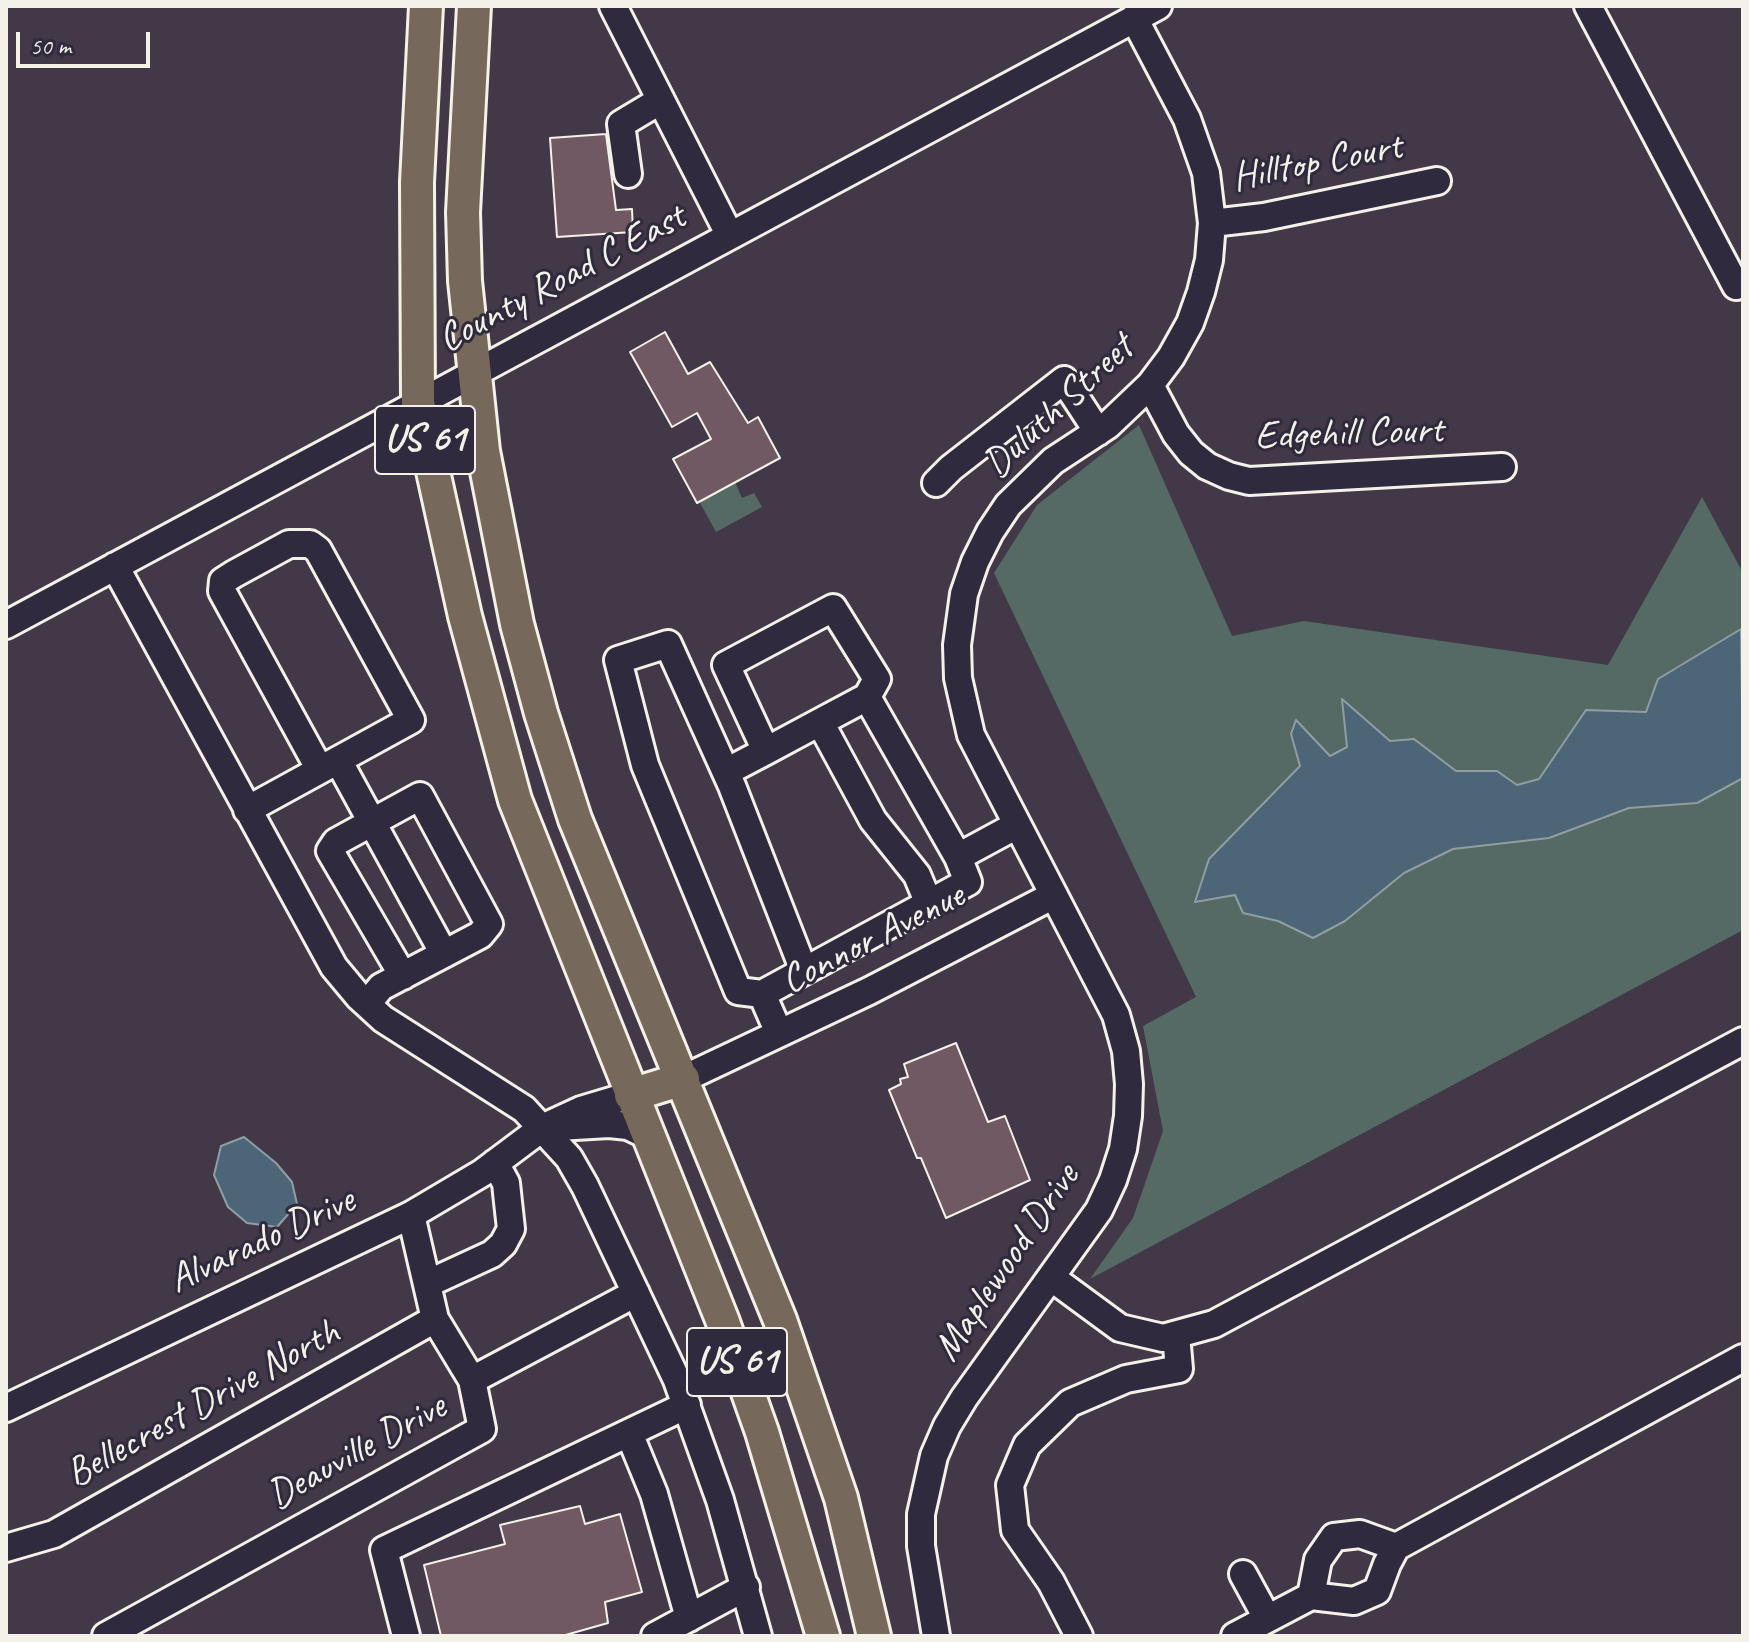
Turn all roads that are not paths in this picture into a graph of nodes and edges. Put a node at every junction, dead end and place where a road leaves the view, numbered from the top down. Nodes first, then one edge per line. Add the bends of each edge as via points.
1 (426, 6) edge
2 (474, 6) edge
3 (613, 6) edge
4 (1588, 6) edge
5 (1146, 12) edge
6 (661, 100) junction
7 (628, 174) dead end
8 (1437, 181) dead end
9 (1212, 223) junction
10 (729, 234) junction
11 (1736, 286) dead end
12 (473, 374) junction
13 (1150, 385) junction
14 (418, 403) junction
15 (1098, 432) junction
16 (1502, 467) dead end
17 (936, 483) dead end
18 (115, 566) junction
19 (6, 625) edge
20 (867, 697) junction
21 (820, 722) junction
22 (766, 751) junction
23 (329, 765) junction
24 (726, 772) junction
25 (247, 810) junction
26 (373, 822) junction
27 (1017, 825) junction
28 (958, 857) junction
29 (1054, 895) junction
30 (929, 904) junction
31 (444, 954) junction
32 (804, 971) junction
33 (403, 976) junction
34 (762, 994) junction
35 (367, 1004) junction
36 (779, 1033) junction
37 (1743, 1041) edge
38 (668, 1042) junction
39 (730, 1057) junction
40 (683, 1079) junction
41 (631, 1095) junction
42 (542, 1128) junction
43 (647, 1135) junction
44 (495, 1163) junction
45 (411, 1215) junction
46 (1052, 1278) junction
47 (427, 1284) junction
48 (636, 1293) junction
49 (435, 1319) junction
50 (1176, 1335) junction
51 (1743, 1358) edge
52 (472, 1380) junction
53 (687, 1405) junction
54 (6, 1408) edge
55 (629, 1433) junction
56 (1396, 1547) junction
57 (6, 1548) edge
58 (1243, 1574) dead end
59 (746, 1587) junction
60 (1311, 1596) junction
61 (689, 1618) junction
62 (1251, 1630) edge
63 (106, 1636) edge
64 (406, 1636) edge
65 (655, 1636) edge
66 (758, 1636) edge
67 (823, 1636) edge
68 (874, 1636) edge
69 (936, 1636) edge
70 (1079, 1636) edge

1 - 14 main road, US 61 via 417,182
2 - 12 main road, US 61 via 463,212
3 - 6 street
4 - 11 street
5 - 9 street, Duluth Street via 1197,142
5 - 10 street, County Road C East
6 - 7 street via 621,124
6 - 10 street
8 - 9 street, Hilltop Court
9 - 13 street, Duluth Street via 1209,260 1190,323
10 - 12 street, County Road C East
12 - 14 street, County Road C East
12 - 38 main road, US 61 via 497,535 541,713 575,819
13 - 15 street, Duluth Street
13 - 16 street, Edgehill Court via 1191,453 1207,466 1249,481
14 - 18 street, County Road C East
14 - 41 main road, US 61 via 465,616 515,800
15 - 17 street via 1064,380
15 - 27 street, Duluth Street via 1053,461 1008,505 975,562 960,612 958,678 963,710
18 - 19 street, County Road C East
18 - 25 street
20 - 21 street
20 - 22 street via 877,679 833,608 726,665
20 - 28 street
21 - 22 street
21 - 30 street via 873,820 917,875
22 - 24 street
23 - 23 street via 222,591 223,581 289,544 310,544 318,550 411,720
23 - 25 street
23 - 26 street
24 - 32 street
24 - 34 street via 668,644 618,660 645,765 738,991
25 - 35 street via 334,967
26 - 31 street
26 - 31 street via 420,796 485,914 489,924 480,935
26 - 33 street via 336,842 330,851
27 - 28 street
27 - 29 street, Duluth Street
28 - 30 street via 968,882
29 - 36 street, Connor Avenue
29 - 46 street, Maplewood Drive via 1116,1015 1129,1084 1123,1149 1113,1180
30 - 32 street
31 - 33 street
32 - 34 street
33 - 35 street via 381,987
34 - 36 street
35 - 42 street via 410,1038 524,1109
36 - 39 street, Connor Avenue
37 - 50 street via 1214,1324
38 - 39 street via 703,1057
38 - 40 main road, US 61
39 - 40 street, Connor Avenue
40 - 41 main road, Connor Avenue
40 - 68 main road, US 61 via 780,1320 841,1498
41 - 42 street, Alvarado Drive
41 - 43 main road, US 61
42 - 43 street via 609,1124
42 - 44 street, Alvarado Drive
42 - 48 street via 580,1177
43 - 67 main road, US 61 via 762,1432
44 - 45 street, Alvarado Drive
44 - 47 street via 506,1183 511,1229 503,1244
45 - 47 street
45 - 54 street, Alvarado Drive
46 - 50 street via 1120,1328 1163,1338
46 - 69 street, Maplewood Drive via 964,1398 934,1456 921,1514 921,1546
47 - 49 street
48 - 52 street, Deauville Drive
48 - 53 street
49 - 52 street
49 - 57 street, Bellecrest Drive North via 54,1534
50 - 70 street via 1179,1369 1126,1379 1070,1403 1027,1445 1010,1485 1015,1530
51 - 56 street
52 - 63 street, Deauville Drive via 482,1429
53 - 55 street
53 - 59 street
55 - 61 street via 654,1494
55 - 64 street via 384,1550
56 - 60 street via 1377,1591 1354,1601
56 - 60 street via 1360,1534 1334,1537 1318,1560
58 - 62 street
59 - 61 street
59 - 66 street
60 - 62 street
61 - 65 street

